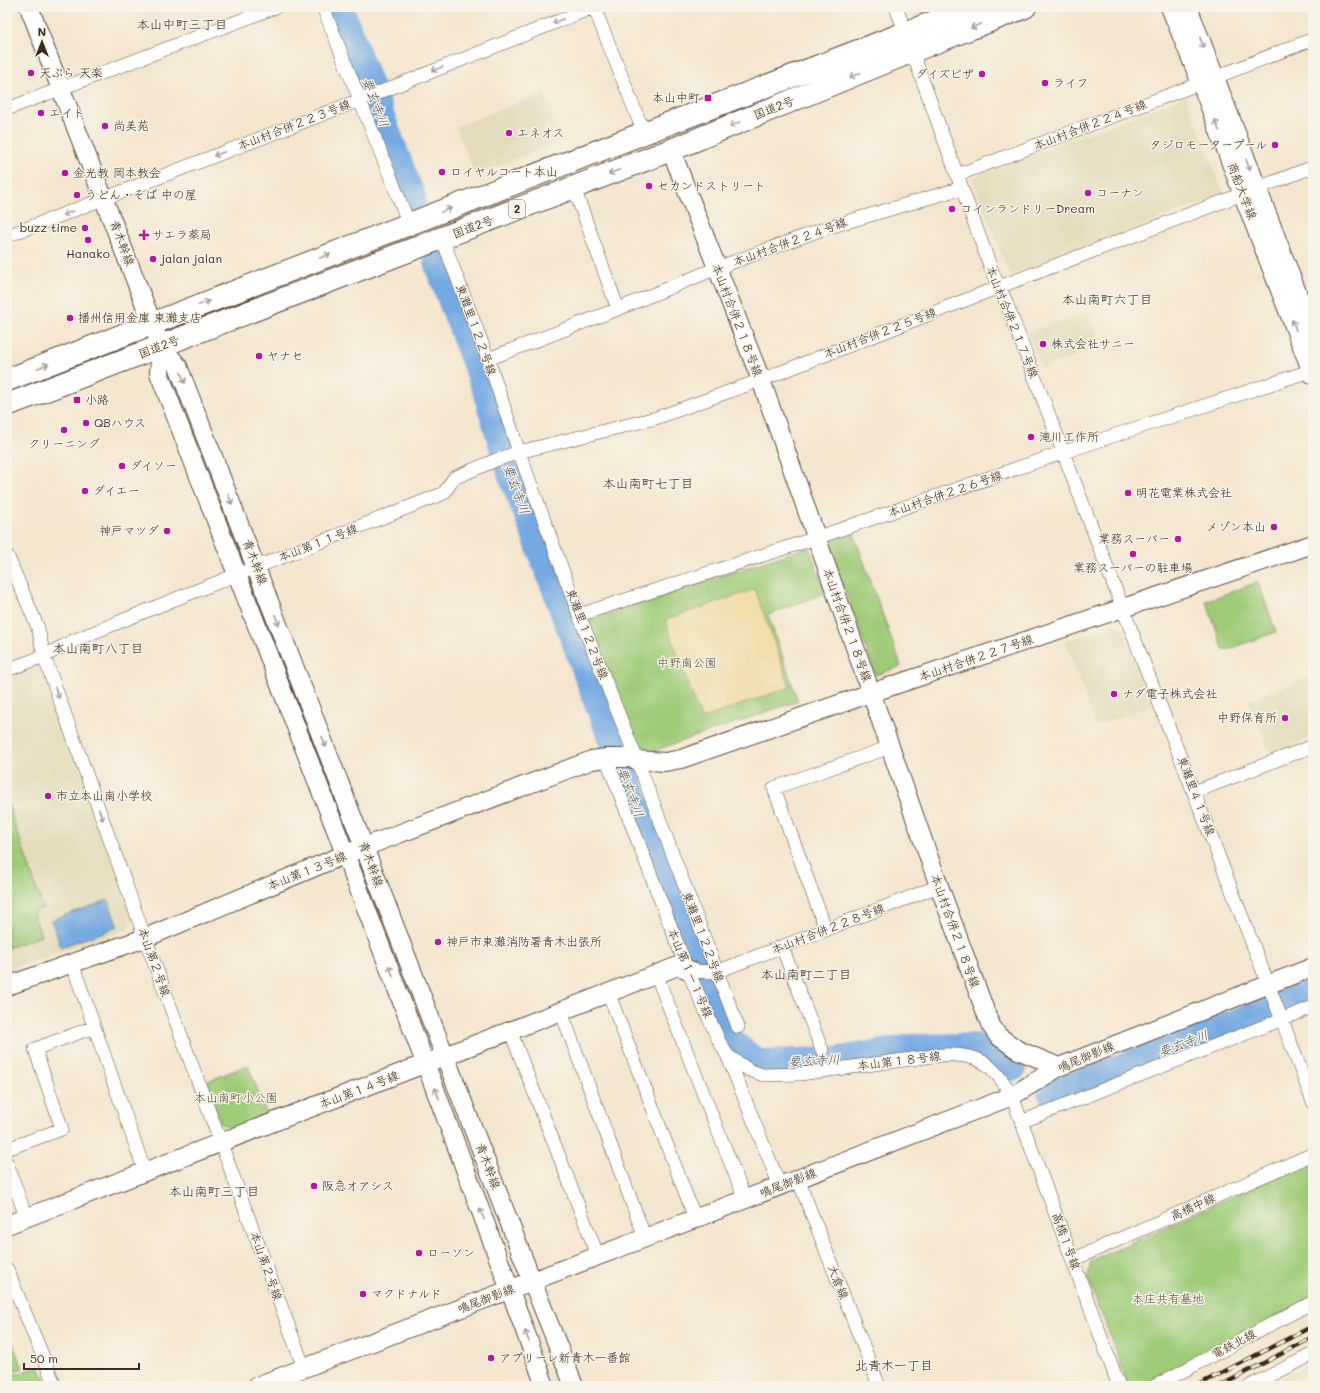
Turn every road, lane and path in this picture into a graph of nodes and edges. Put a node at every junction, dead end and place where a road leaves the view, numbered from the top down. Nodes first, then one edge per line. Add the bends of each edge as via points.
1 (29, 7) edge
2 (276, 7) edge
3 (323, 7) edge
4 (594, 7) edge
5 (896, 7) edge
6 (973, 7) edge
7 (1025, 7) edge
8 (1170, 7) edge
9 (1188, 7) edge
10 (1313, 39) edge
11 (910, 42) junction
12 (1208, 80) junction
13 (60, 89) junction
14 (360, 100) junction
15 (7, 109) edge
16 (644, 133) junction
17 (670, 150) junction
18 (1313, 167) edge
19 (957, 175) junction
20 (574, 188) junction
21 (962, 188) junction
22 (1250, 192) junction
23 (104, 199) junction
24 (409, 224) junction
25 (7, 236) edge
26 (442, 238) junction
27 (717, 268) junction
28 (999, 287) junction
29 (618, 309) junction
30 (153, 323) junction
31 (1313, 334) edge
32 (161, 346) junction
33 (488, 359) junction
34 (1312, 372) edge
35 (7, 380) edge
36 (760, 380) junction
37 (7, 405) edge
38 (1064, 452) junction
39 (515, 453) junction
40 (816, 538) junction
41 (1313, 544) edge
42 (7, 555) edge
43 (256, 567) junction
44 (236, 575) junction
45 (1123, 608) junction
46 (579, 615) junction
47 (44, 656) junction
48 (7, 670) edge
49 (871, 693) junction
50 (1313, 746) edge
51 (890, 747) junction
52 (607, 758) junction
53 (633, 759) junction
54 (1194, 792) junction
55 (365, 847) junction
56 (346, 854) junction
57 (939, 886) junction
58 (826, 930) junction
59 (145, 938) junction
60 (782, 947) junction
61 (72, 963) junction
62 (1313, 967) edge
63 (690, 970) junction
64 (714, 972) junction
65 (656, 974) junction
66 (7, 986) edge
67 (608, 992) junction
68 (1272, 992) junction
69 (1313, 1007) edge
70 (561, 1011) junction
71 (1281, 1017) junction
72 (94, 1028) junction
73 (738, 1028) dead end
74 (510, 1030) junction
75 (822, 1050) dead end
76 (727, 1054) junction
77 (445, 1056) junction
78 (426, 1064) junction
79 (1059, 1067) junction
80 (1012, 1096) junction
81 (1313, 1102) edge
82 (1021, 1122) junction
83 (221, 1143) junction
84 (7, 1149) edge
85 (1313, 1154) edge
86 (7, 1163) edge
87 (145, 1172) junction
88 (798, 1179) junction
89 (780, 1186) junction
90 (745, 1199) junction
91 (26, 1217) junction
92 (695, 1218) junction
93 (7, 1225) edge
94 (645, 1238) junction
95 (598, 1256) junction
96 (1072, 1260) junction
97 (7, 1269) edge
98 (532, 1282) junction
99 (510, 1290) junction
100 (1313, 1302) edge
101 (1313, 1354) edge
102 (304, 1368) junction
103 (55, 1386) edge
104 (257, 1386) edge
105 (545, 1386) edge
106 (574, 1386) edge
107 (879, 1386) edge
108 (1120, 1386) edge
109 (1155, 1386) edge
110 (1250, 1386) edge

1 - 13 street, 青木幹線
2 - 13 street
3 - 14 street
4 -> 14 street, 本山村合併２２３号線
4 - 16 street
5 - 11 street, 本山村合併２１７号線
6 - 11 highway, 国道2号 / 2
7 -> 11 highway, 国道2号 / 2
8 - 12 street, 商船大学線
9 -> 12 street, 商船大学線
10 - 12 street, 本山村合併２２４号線
11 - 16 highway, 国道2号 / 2
11 -> 17 highway, 国道2号 / 2
11 - 19 street, 本山村合併２１７号線
12 - 19 street, 本山村合併２２４号線
12 - 22 street, 商船大学線
13 - 15 street
13 - 23 street, 青木幹線
14 -> 23 street, 本山村合併２２３号線
14 - 24 street
24 -> 16 highway, 国道2号 / 2
17 -> 20 highway, 国道2号 / 2
17 - 27 street, 本山村合併２１８号線
18 - 22 street, 本山村合併２２５号線
19 - 21 street, 本山村合併２１７号線
20 - 26 highway, 国道2号 / 2
20 - 29 street
21 - 27 street, 本山村合併２２４号線 via 826,228
21 - 28 street, 本山村合併２１７号線
22 - 28 street, 本山村合併２２５号線
22 - 31 street, 商船大学線
34 -> 22 street, 商船大学線
23 -> 25 street, 本山村合併２２３号線
23 - 30 street, 青木幹線
30 -> 24 highway, 国道2号 / 2
26 - 32 highway, 国道2号 / 2
26 - 33 street, 東灘里１２２号線
27 - 29 street, 本山村合併２２４号線
27 - 36 street, 本山村合併２１８号線
28 - 36 street, 本山村合併２２５号線
28 - 38 street, 本山村合併２１７号線
29 - 33 street, 本山村合併２２４号線
30 - 32 street, 青木幹線
35 -> 30 highway, 国道2号 / 2
32 - 37 highway, 国道2号 / 2
32 -> 43 street, 青木幹線 via 178,366
32 - 44 street, 青木幹線 via 159,373
33 - 39 street, 東灘里１２２号線
34 - 38 street, 本山村合併２２６号線
36 - 39 street, 本山村合併２２５号線 via 656,418
36 - 40 street, 本山村合併２１８号線
38 - 40 street, 本山村合併２２６号線
38 - 45 street, 本山村合併２１７号線
39 - 43 street, 本山第１１号線 via 454,478 444,493
39 - 46 street, 東灘里１２２号線
40 - 46 street, 本山村合併２２６号線
40 - 49 street, 本山村合併２１８号線
41 - 45 street, 本山村合併２２７号線
42 - 47 street, 本山第２号線 via 38,628
43 - 44 street, 本山第１１号線
43 -> 55 street, 青木幹線
44 - 47 street, 本山第１１号線 via 75,640
44 - 56 street, 青木幹線
45 - 49 street, 本山村合併２２７号線
45 - 54 street, 東灘里４１号線
46 - 53 street, 東灘里１２２号線
47 - 48 street, 本山第１１号線
47 -> 59 street, 本山第２号線
49 - 51 street, 本山村合併２１８号線
49 - 53 street, 本山村合併２２７号線 via 681,759 665,762
50 - 54 street
51 - 57 street, 本山村合併２１８号線
51 - 58 street via 774,788
52 - 53 street, 本山村合併２２７号線
52 - 55 street, 本山第１３号線 via 592,760
52 - 63 street, 本山第１－１号線
53 - 64 street, 東灘里１２２号線
54 - 68 street, 東灘里４１号線
55 - 56 street, 本山第１３号線
55 - 77 street, 青木幹線
56 - 59 street, 本山第１３号線
78 -> 56 street, 青木幹線
57 - 58 street, 本山村合併２２８号線
57 - 79 street, 本山村合併２１８号線 via 990,1024 998,1036 1018,1050
58 - 60 street, 本山村合併２２８号線
59 - 61 street, 本山第１３号線
59 - 83 street, 本山第２号線
60 - 64 street, 本山村合併２２８号線
60 - 75 street
61 - 66 street, 本山第１３号線
61 - 72 street
62 - 68 street, 鳴尾御影線
63 - 64 street
63 - 65 street, 本山第１４号線 via 678,966
63 - 76 street, 本山第１－１号線 via 719,1042
64 - 73 street, 東灘里１２２号線
65 - 67 street, 本山第１４号線
65 - 90 street
67 - 70 street, 本山第１４号線
67 - 92 street
68 - 71 street, 東灘里４１号線
68 - 79 street, 鳴尾御影線
69 - 71 street
70 - 74 street, 本山第１４号線
70 - 94 street
71 - 81 street, 東灘里４１号線
71 - 82 street
72 - 84 street via 35,1049 62,1129
72 - 87 street
74 - 77 street, 本山第１４号線
74 - 95 street
76 - 80 street, 本山第１８号線 via 749,1070 763,1075 800,1074 958,1054 976,1058 991,1068 1002,1079
76 - 89 street, 本山第１－１号線
77 - 78 street, 本山第１４号線
77 - 98 street, 青木幹線
78 - 83 street, 本山第１４号線
99 -> 78 street, 青木幹線
79 - 80 street, 鳴尾御影線
80 - 82 street, 高橋１号線
80 - 88 street, 鳴尾御影線
82 - 96 street, 高橋１号線
83 - 87 street, 本山第１４号線
83 - 102 street, 本山第２号線
85 - 96 street, 高橋中線
86 - 91 street
87 - 91 street, 本山第１４号線
88 - 89 street, 鳴尾御影線
88 - 107 street, 大倉線
89 - 90 street, 鳴尾御影線
90 - 92 street, 鳴尾御影線
91 - 93 street, 本山第１４号線
92 - 94 street, 鳴尾御影線
94 - 95 street, 鳴尾御影線
95 - 98 street, 鳴尾御影線
96 - 108 street, 高橋１号線
97 - 103 street
98 - 99 street, 鳴尾御影線
98 - 106 street, 青木幹線
99 - 102 street, 鳴尾御影線
105 -> 99 street, 青木幹線
100 - 109 street, 電鉄北線
101 - 110 street
102 - 104 street, 鳴尾御影線

